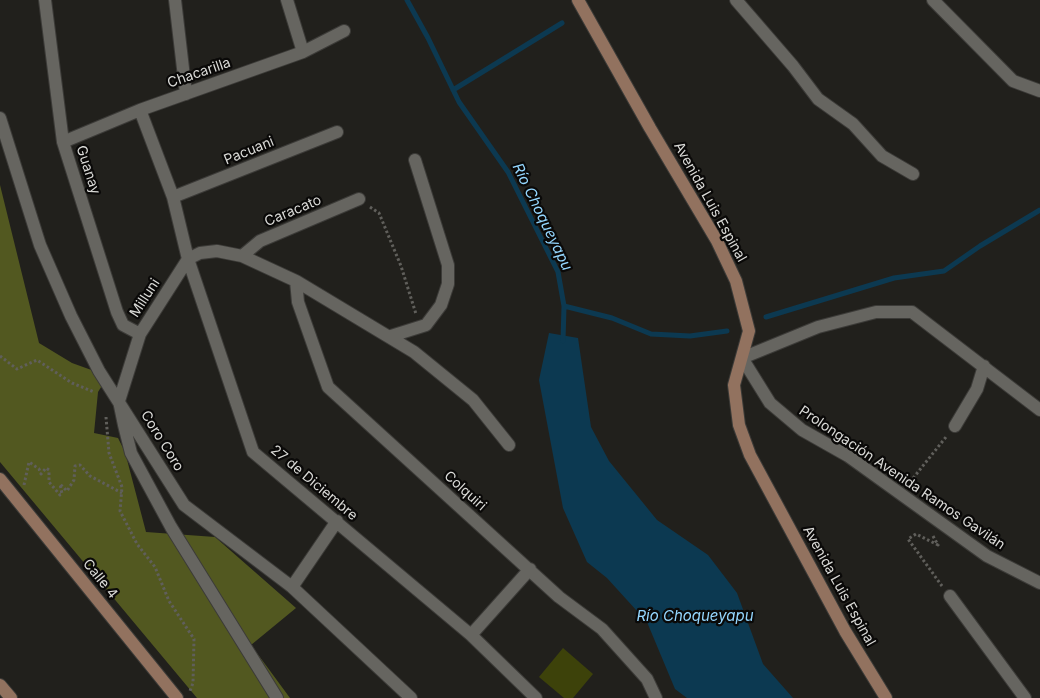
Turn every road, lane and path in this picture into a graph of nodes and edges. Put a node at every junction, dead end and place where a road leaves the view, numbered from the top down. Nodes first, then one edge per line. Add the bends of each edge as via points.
1 (45, 0) edge
2 (175, 0) edge
3 (287, 0) edge
4 (578, 0) edge
5 (736, 0) edge
6 (933, 0) edge
7 (344, 31) dead end
8 (303, 52) junction
9 (1040, 90) edge
10 (186, 94) junction
11 (140, 110) junction
12 (0, 118) edge
13 (337, 132) dead end
14 (63, 142) junction
15 (415, 160) dead end
16 (913, 174) dead end
17 (173, 197) junction
18 (359, 199) joint
19 (242, 256) junction
20 (188, 259) junction
21 (296, 281) junction
22 (420, 327) junction
23 (140, 334) junction
24 (391, 336) junction
25 (0, 356) edge
26 (742, 358) junction
27 (984, 366) junction
28 (119, 401) junction
29 (1040, 410) edge
30 (955, 426) joint
31 (509, 445) dead end
32 (0, 479) edge
33 (20, 490) dead end
34 (122, 493) junction
35 (901, 494) junction
36 (337, 521) junction
37 (930, 531) dead end
38 (530, 569) junction
39 (1040, 583) edge
40 (292, 587) junction
41 (950, 596) joint
42 (471, 635) junction
43 (0, 685) edge
44 (183, 697) edge
45 (10, 698) edge
46 (277, 698) edge
47 (411, 698) edge
48 (536, 698) edge
49 (656, 698) edge
50 (886, 698) edge
51 (1025, 698) edge

1 - 14 street, Guanay
2 - 10 street
3 - 8 street
4 - 26 street, Avenida Luis Espinal via 718,241 736,281 749,331
5 - 16 street via 818,99 853,124 882,156
6 - 9 street via 1012,81
7 - 8 street, Chacarilla
8 - 10 street, Chacarilla
10 - 11 street, Chacarilla
11 - 14 street, Chacarilla
11 - 17 street, 27 de Diciembre
12 - 28 street, Coro Coro via 40,244 71,316 99,371
13 - 17 street, Pacuani
14 - 23 street, Guanay via 122,325
15 - 22 street via 448,266 448,284 441,305 426,325
17 - 20 street, 27 de Diciembre
18 - 19 street, Caracato via 260,242
18 - 22 path via 379,214 401,266
19 - 20 street via 217,251 200,253
19 - 21 street
20 - 23 street, Milluni
20 - 36 street, 27 de Diciembre via 253,452
21 - 24 street
21 - 38 street, Colquiri via 298,302 328,387
22 - 24 street
23 - 28 street, Milluni
24 - 31 street via 473,400
25 - 28 path via 17,369 36,360 72,383
26 - 27 street via 818,327 876,312 902,310 912,312
26 - 35 street, Prolongación Avenida Ramos Gavilán via 770,403 802,430 848,456
26 - 50 street, Avenida Luis Espinal via 734,385 739,425 750,454 845,631
27 - 29 street
27 - 30 street via 977,389
28 - 34 path via 106,412 106,440
28 - 40 street, Coro Coro via 184,505
28 - 46 street via 131,454 199,574
30 - 35 path
32 - 44 street, Calle 4
33 - 34 path via 26,483 29,462 41,474 46,468 49,470 49,482 60,495 60,484 67,490 74,480 77,465
34 - 44 path via 120,510 137,544 155,567 169,601 194,639 193,683
35 - 39 street, Prolongación Avenida Ramos Gavilán via 987,556
36 - 40 street
36 - 42 street, 27 de Diciembre
37 - 41 path via 938,545 916,534 908,539
38 - 42 street
38 - 49 street, Colquiri via 559,598 602,629 647,678
40 - 47 street, Coro Coro
41 - 51 street
42 - 48 street, 27 de Diciembre
43 - 45 street

